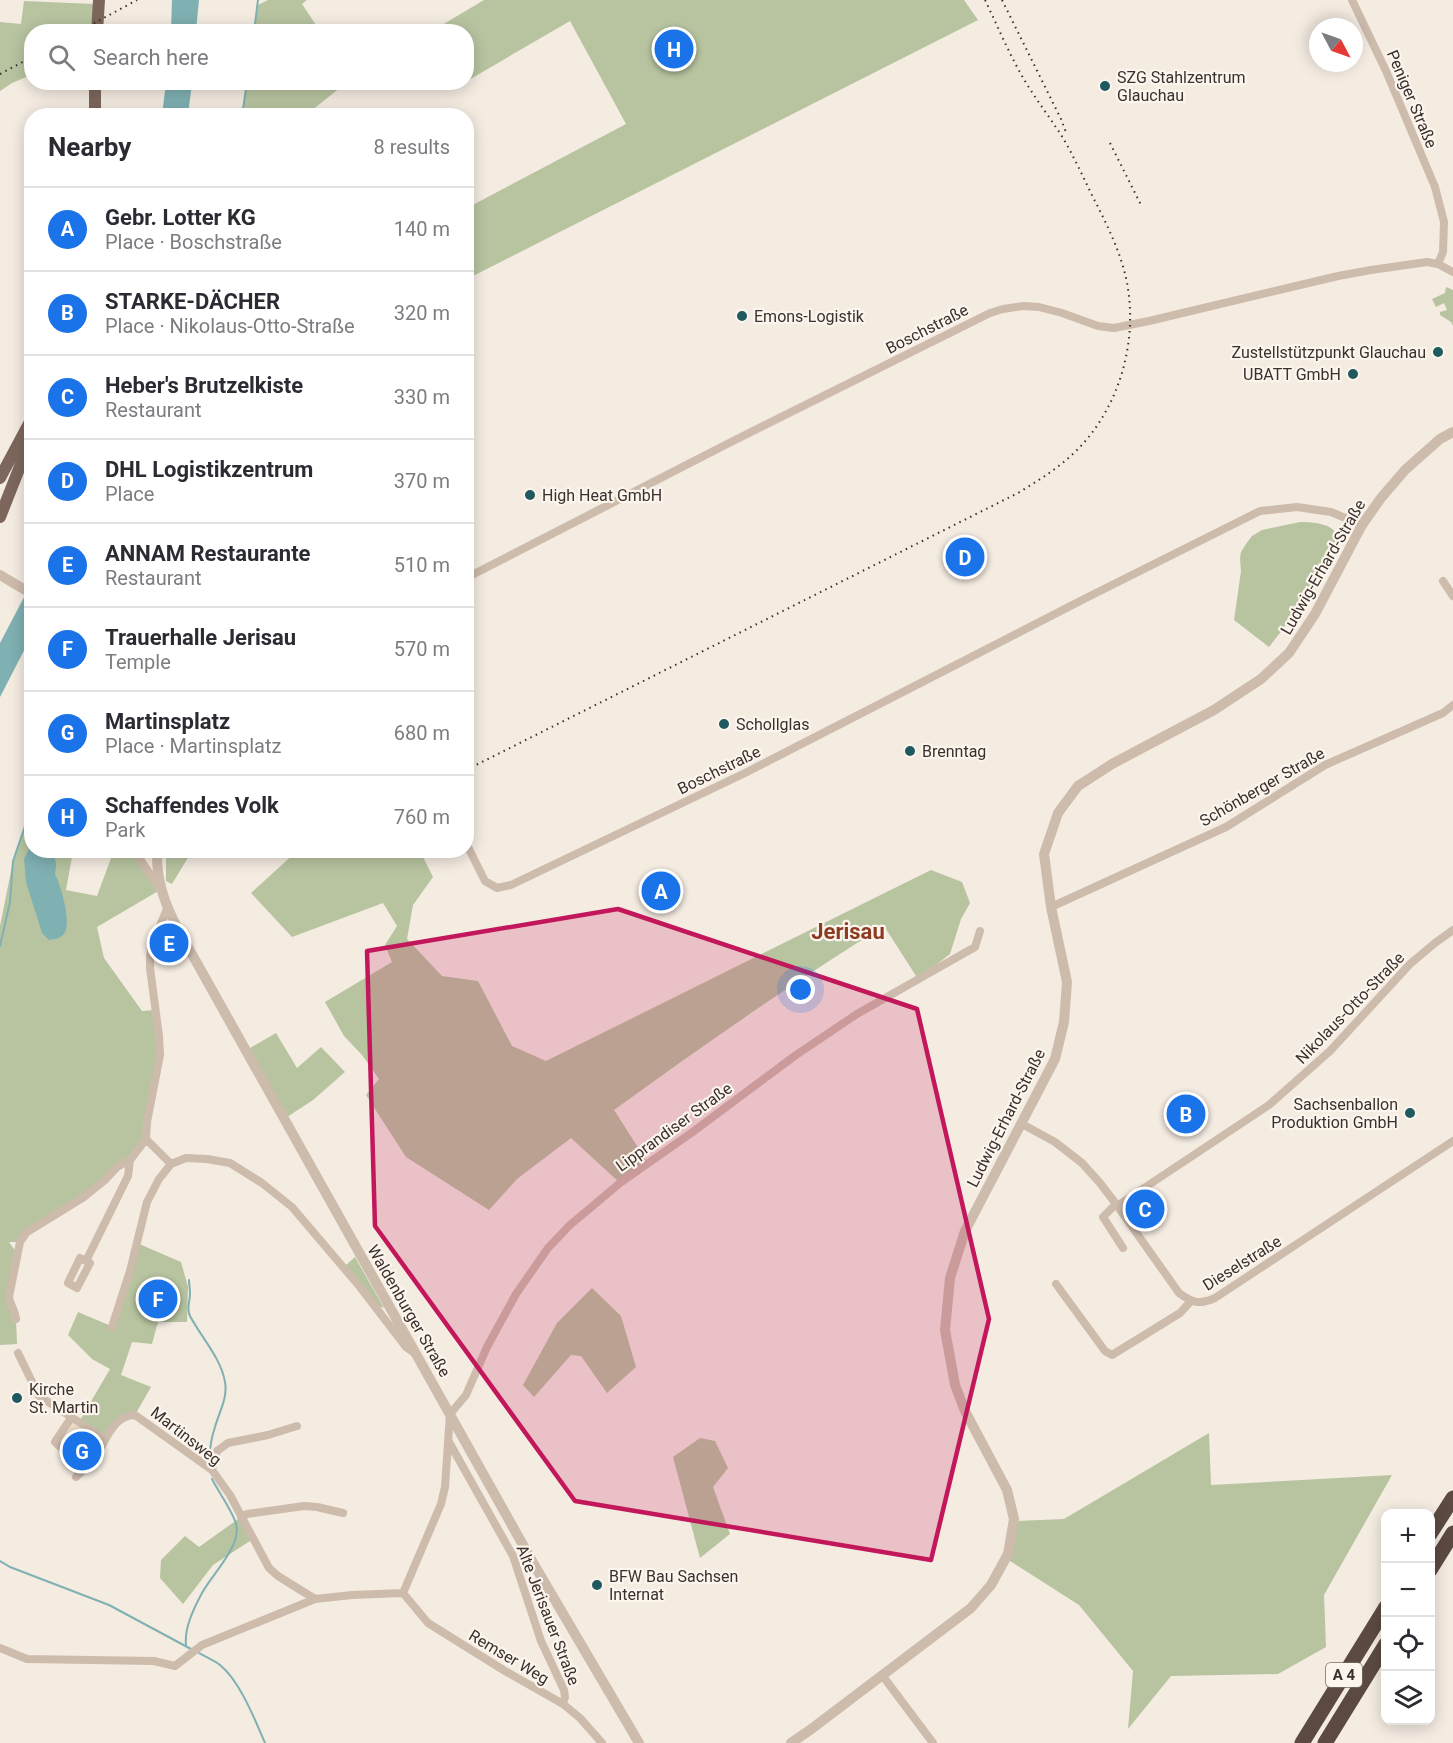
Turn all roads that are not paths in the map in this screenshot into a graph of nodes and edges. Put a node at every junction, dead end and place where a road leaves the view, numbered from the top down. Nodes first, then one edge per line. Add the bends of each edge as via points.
1 (99, 0) edge
2 (1352, 0) edge
3 (98, 24) edge
4 (95, 90) edge
5 (95, 108) edge
6 (1438, 264) junction
7 (1453, 272) edge
8 (1453, 432) edge
9 (24, 433) edge
10 (24, 456) edge
11 (0, 478) edge
12 (0, 517) edge
13 (1362, 525) junction
14 (474, 574) edge
15 (0, 575) edge
16 (1443, 581) dead end
17 (24, 589) edge
18 (1453, 596) edge
19 (1453, 705) edge
20 (139, 858) edge
21 (156, 858) edge
22 (474, 858) edge
23 (160, 890) junction
24 (1051, 907) junction
25 (167, 909) junction
26 (1453, 930) edge
27 (980, 931) dead end
28 (1022, 1124) junction
29 (146, 1138) junction
30 (1453, 1141) edge
31 (130, 1160) junction
32 (171, 1164) junction
33 (1117, 1205) junction
34 (1123, 1248) dead end
35 (86, 1261) dead end
36 (1056, 1284) dead end
37 (1191, 1301) junction
38 (16, 1319) dead end
39 (112, 1327) dead end
40 (18, 1353) dead end
41 (416, 1355) junction
42 (450, 1414) junction
43 (71, 1418) junction
44 (297, 1426) dead end
45 (105, 1439) junction
46 (449, 1442) junction
47 (85, 1468) junction
48 (212, 1470) junction
49 (76, 1477) dead end
50 (1453, 1498) edge
51 (343, 1513) dead end
52 (241, 1517) junction
53 (1435, 1527) edge
54 (1453, 1533) edge
55 (1435, 1563) edge
56 (403, 1593) junction
57 (315, 1599) junction
58 (1381, 1615) edge
59 (0, 1648) edge
60 (1381, 1652) edge
61 (882, 1675) junction
62 (562, 1704) junction
63 (602, 1743) edge
64 (639, 1743) edge
65 (791, 1743) edge
66 (933, 1743) edge
67 (1302, 1743) edge
68 (1325, 1743) edge

1 - 3 main road
2 - 6 street, Peniger Straße via 1435,187 1444,222 1443,252
4 - 5 main road
6 - 7 street
6 - 14 street, Boschstraße via 1426,262 1338,276 1114,328 1023,306 990,313
8 - 13 street, Ludwig-Erhard-Straße via 1405,470
9 - 11 main road
10 - 12 main road
13 - 22 street, Boschstraße via 1331,512 1297,507 1260,511 745,773 511,885 497,888 485,881
13 - 24 street, Ludwig-Erhard-Straße via 1316,614 1289,653 1261,679 1214,710 1078,786 1058,813 1044,854
15 - 17 street
16 - 18 street
19 - 24 street, Schönberger Straße via 1325,765 1226,827
20 - 23 street, Waldenburger Straße
21 - 23 street, Waldenburger Straße
23 - 25 street, Waldenburger Straße
24 - 28 street, Ludwig-Erhard-Straße via 1067,982 1064,1022 1055,1059
25 - 29 street via 150,956 160,1055
25 - 41 street, Waldenburger Straße
26 - 33 street, Nikolaus-Otto-Straße via 1410,964 1330,1052 1269,1105
27 - 42 street, Lipprandiser Straße via 975,947 857,1014 796,1055 620,1183 570,1225 548,1248 516,1294 466,1395
28 - 33 street, Dieselstraße via 1082,1163
28 - 61 street, Ludwig-Erhard-Straße via 965,1230 950,1278 945,1330 964,1411 1007,1490 1014,1519 1008,1554 991,1585 971,1608
29 - 31 street
29 - 32 street
30 - 37 street, Dieselstraße via 1215,1298 1204,1303
31 - 35 street via 128,1176
31 - 38 street via 84,1197 27,1232 20,1242 9,1297
32 - 39 street via 147,1202
32 - 41 street via 186,1158 230,1163 262,1183 292,1207
33 - 34 street via 1103,1217
33 - 37 street, Dieselstraße via 1179,1293
36 - 37 street via 1112,1355 1180,1313
40 - 43 street via 39,1396
41 - 42 street, Waldenburger Straße
42 - 46 street
42 - 64 street, Waldenburger Straße
43 - 45 street
43 - 47 street via 55,1442
44 - 48 street via 228,1443 218,1451
45 - 47 street
45 - 48 street, Martinsweg via 118,1420 135,1414
46 - 56 street via 441,1504
46 - 62 street, Alte Jerisauer Straße via 513,1556 541,1641 564,1690
47 - 49 street
48 - 52 street, Martinsweg
50 - 53 highway
51 - 52 street via 304,1506
52 - 57 street, Martinsweg via 268,1568
54 - 55 highway
56 - 57 street
56 - 62 street, Remser Weg via 429,1623
57 - 59 street via 202,1645 175,1666 154,1661 27,1659
58 - 67 highway, A 4
60 - 68 highway, A 4
61 - 65 street, Ludwig-Erhard-Straße
61 - 66 street
62 - 63 street, Remser Weg

